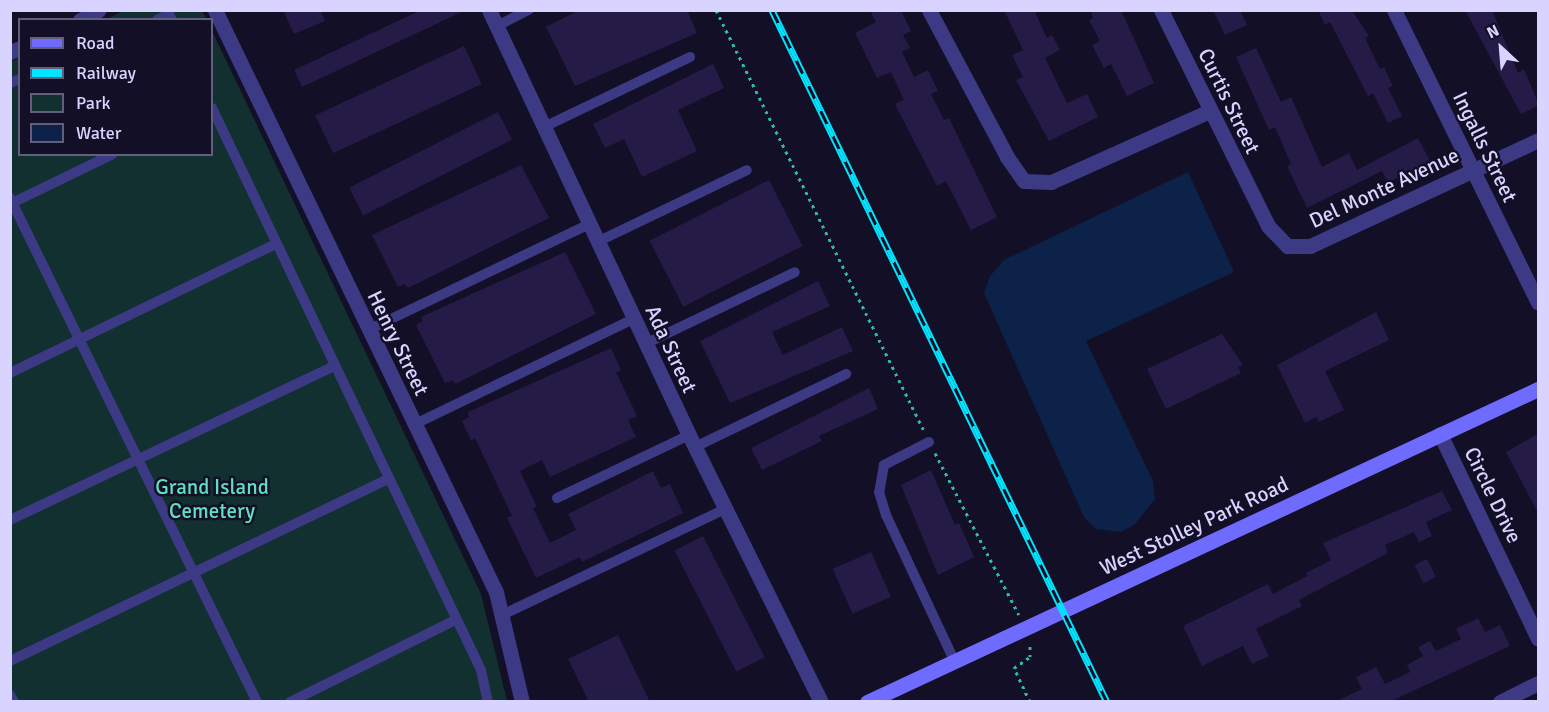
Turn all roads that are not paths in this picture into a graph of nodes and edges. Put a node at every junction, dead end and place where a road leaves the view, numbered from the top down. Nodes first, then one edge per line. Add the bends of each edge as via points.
1 (99, 10) edge
2 (215, 10) edge
3 (489, 10) edge
4 (530, 10) edge
5 (929, 10) edge
6 (1161, 10) edge
7 (1394, 10) edge
8 (84, 18) edge
9 (497, 26) junction
10 (690, 57) dead end
11 (213, 110) edge
12 (1210, 111) junction
13 (544, 127) junction
14 (1539, 140) edge
15 (109, 156) edge
16 (1473, 169) junction
17 (747, 170) dead end
18 (11, 202) edge
19 (1260, 210) joint
20 (589, 224) junction
21 (597, 242) junction
22 (276, 244) junction
23 (795, 272) dead end
24 (1539, 303) edge
25 (633, 319) junction
26 (368, 330) junction
27 (81, 339) junction
28 (645, 344) junction
29 (334, 366) junction
30 (10, 373) edge
31 (846, 374) dead end
32 (1539, 389) edge
33 (413, 424) junction
34 (1440, 434) junction
35 (692, 441) junction
36 (929, 442) road end
37 (139, 459) junction
38 (388, 479) junction
39 (558, 498) dead end
40 (725, 509) junction
41 (10, 520) edge
42 (195, 572) junction
43 (502, 615) junction
44 (455, 620) junction
45 (1539, 639) edge
46 (10, 661) edge
47 (955, 662) junction
48 (1539, 683) edge
49 (10, 695) edge
50 (14, 702) edge
51 (257, 702) edge
52 (290, 702) edge
53 (488, 702) edge
54 (522, 702) edge
55 (821, 702) edge
56 (867, 702) edge
57 (1500, 702) edge

1 - 8 street
2 - 26 street, Henry Street
3 - 9 street, Ada Street
4 - 9 lane
5 - 12 street via 1024,181 1051,182
6 - 12 street, Curtis Street
7 - 16 street, Ingalls Street
9 - 13 street, Ada Street
10 - 13 lane
11 - 22 lane
12 - 19 street, Curtis Street
13 - 20 street, Ada Street
14 - 16 street, Del Monte Avenue
15 - 18 lane
16 - 19 street, Del Monte Avenue via 1310,246 1287,246 1268,226
16 - 24 street, Ingalls Street
17 - 21 lane
18 - 27 lane
20 - 21 street, Ada Street
20 - 26 lane
21 - 25 street, Ada Street
22 - 27 lane
22 - 29 lane
23 - 28 lane
25 - 28 street, Ada Street
25 - 33 lane
26 - 33 street, Henry Street
27 - 30 lane
27 - 37 lane
28 - 35 street, Ada Street
29 - 37 lane
29 - 38 lane
31 - 35 lane
32 - 34 main road, West Stolley Park Road
33 - 43 street, Henry Street via 496,592
34 - 45 street, Circle Drive
34 - 47 main road, West Stolley Park Road
35 - 39 lane
35 - 40 street, Ada Street
36 - 47 lane via 884,465 879,492
37 - 41 lane
37 - 42 lane
38 - 42 lane
38 - 44 lane
40 - 43 lane
40 - 55 street, Ada Street
42 - 46 lane
42 - 51 lane
43 - 54 street, Henry Street
44 - 52 lane
44 - 53 lane via 481,670
47 - 56 main road, West Stolley Park Road
48 - 57 street
49 - 50 lane

